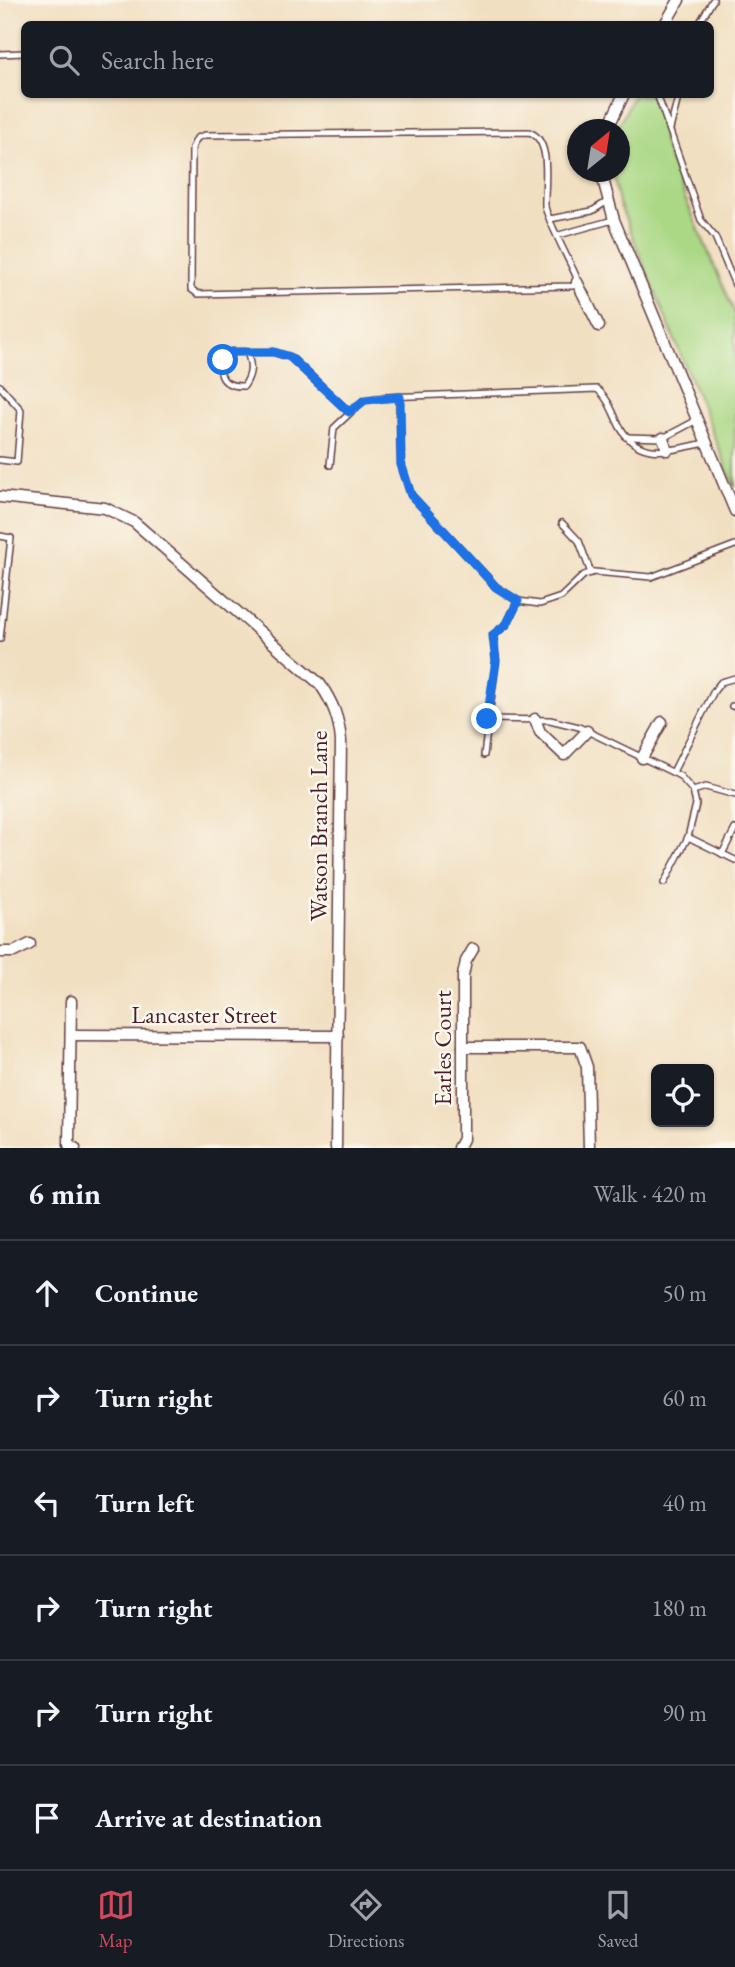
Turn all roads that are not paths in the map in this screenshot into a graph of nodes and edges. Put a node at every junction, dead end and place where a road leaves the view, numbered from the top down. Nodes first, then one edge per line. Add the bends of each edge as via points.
1 (679, 0) edge
2 (713, 0) edge
3 (667, 21) edge
4 (701, 21) edge
5 (21, 53) edge
6 (0, 54) edge
7 (622, 98) edge
8 (658, 98) edge
9 (678, 98) edge
10 (612, 119) edge
11 (670, 130) junction
12 (603, 182) edge
13 (608, 201) junction
14 (550, 219) junction
15 (614, 220) junction
16 (559, 234) junction
17 (577, 282) junction
18 (735, 285) edge
19 (599, 326) dead end
20 (247, 352) junction
21 (0, 386) edge
22 (400, 397) junction
23 (349, 412) junction
24 (699, 419) junction
25 (625, 437) junction
26 (663, 438) junction
27 (707, 443) junction
28 (667, 450) junction
29 (0, 460) edge
30 (330, 466) dead end
31 (0, 497) edge
32 (735, 511) edge
33 (562, 523) dead end
34 (0, 536) edge
35 (735, 545) edge
36 (591, 573) junction
37 (518, 601) junction
38 (0, 639) edge
39 (735, 678) edge
40 (487, 719) junction
41 (535, 719) junction
42 (662, 722) dead end
43 (587, 731) junction
44 (484, 755) dead end
45 (642, 758) junction
46 (673, 772) junction
47 (693, 792) junction
48 (735, 794) edge
49 (735, 829) edge
50 (688, 837) junction
51 (723, 854) junction
52 (735, 860) edge
53 (664, 883) dead end
54 (30, 944) dead end
55 (473, 949) dead end
56 (0, 952) edge
57 (71, 1001) dead end
58 (71, 1035) junction
59 (338, 1036) junction
60 (463, 1047) junction
61 (72, 1146) edge
62 (336, 1148) edge
63 (458, 1148) edge
64 (589, 1148) edge

1 - 3 street
2 - 4 lane
5 - 6 lane
7 - 10 street
8 - 11 lane
9 - 11 lane
11 - 18 lane via 701,220 715,237
12 - 13 street
13 - 14 lane via 592,211
13 - 15 street
14 - 16 lane
14 - 17 lane via 545,211 543,145 529,132 205,135 197,138 192,148 191,289 198,294 573,286
15 - 16 lane
15 - 24 street
16 - 17 lane
17 - 19 street
20 - 20 lane via 232,352 223,360 220,372 234,386 244,386 250,377
20 - 23 lane via 290,357
21 - 29 lane via 21,410 17,461
22 - 23 lane via 365,400
22 - 25 lane via 597,389
22 - 37 lane via 401,464 411,495 496,587
23 - 30 lane via 334,428
24 - 26 lane
24 - 27 street
25 - 26 lane
25 - 28 lane via 648,451
26 - 28 street
27 - 28 lane
27 - 32 street
31 - 59 street, Watson Branch Lane via 105,508 134,522 320,684 330,698 341,741
33 - 36 lane via 579,541
34 - 38 lane via 11,538
35 - 36 lane via 651,577
36 - 37 lane via 561,597 540,604
37 - 40 lane via 507,624 493,635 496,661
39 - 46 lane via 721,682 713,691
40 - 41 lane
40 - 44 lane
41 - 43 lane
41 - 43 street via 546,740 564,755
42 - 45 street
43 - 45 lane
45 - 46 lane
46 - 47 lane
47 - 48 lane via 706,787
47 - 50 lane via 696,803
49 - 51 lane
50 - 51 lane
50 - 53 lane
51 - 52 lane
54 - 56 street via 14,952
55 - 60 street, Earles Court via 464,967
57 - 58 street
58 - 59 street, Lancaster Street
58 - 61 street
59 - 62 street, Watson Branch Lane
60 - 63 street, Earles Court via 463,1139
60 - 64 street via 580,1047 587,1067

